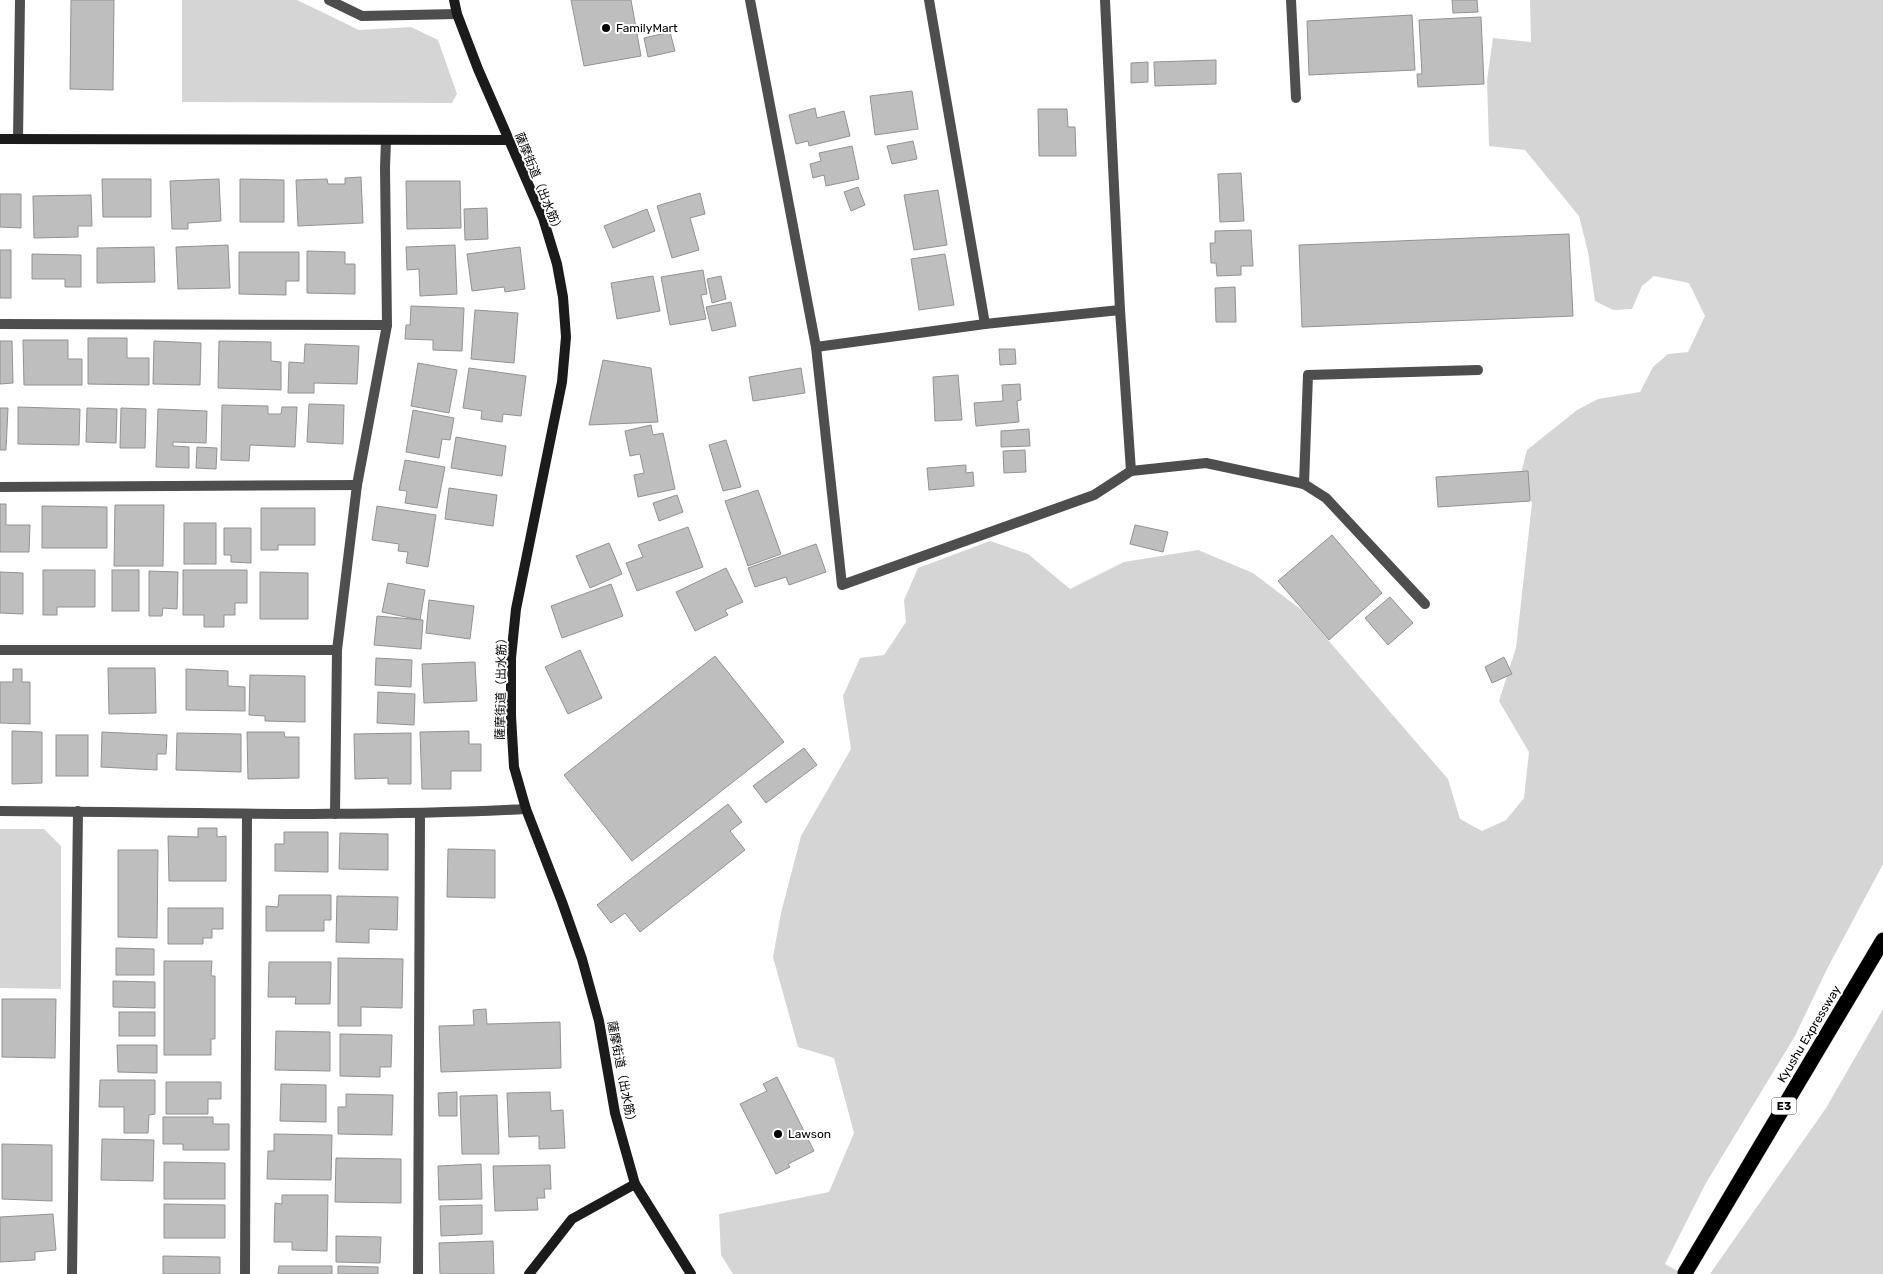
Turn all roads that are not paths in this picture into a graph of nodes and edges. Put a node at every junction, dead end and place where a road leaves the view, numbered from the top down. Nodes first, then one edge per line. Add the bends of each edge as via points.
1 (20, 0) edge
2 (329, 0) edge
3 (454, 0) edge
4 (750, 0) edge
5 (929, 0) edge
6 (1105, 0) edge
7 (1291, 0) edge
8 (457, 14) junction
9 (1296, 98) dead end
10 (0, 139) edge
11 (18, 139) junction
12 (386, 140) junction
13 (508, 140) junction
14 (1120, 310) junction
15 (0, 324) edge
16 (985, 324) junction
17 (386, 325) junction
18 (816, 347) junction
19 (1478, 370) dead end
20 (1131, 471) junction
21 (1304, 484) junction
22 (357, 485) junction
23 (0, 487) edge
24 (1425, 604) dead end
25 (0, 650) edge
26 (337, 650) junction
27 (526, 809) junction
28 (0, 810) edge
29 (78, 811) junction
30 (420, 813) junction
31 (335, 814) junction
32 (247, 815) junction
33 (1883, 940) edge
34 (635, 1184) junction
35 (1685, 1273) edge
36 (72, 1274) edge
37 (245, 1274) edge
38 (418, 1274) edge
39 (529, 1274) edge
40 (691, 1274) edge

1 - 11 street
2 - 8 street via 362,16
3 - 8 street, 薩摩街道（出水筋）
4 - 18 street
5 - 16 street
6 - 14 street
7 - 9 street
8 - 13 street, 薩摩街道（出水筋）
10 - 11 street
11 - 12 street
12 - 13 street
12 - 17 street
13 - 27 street, 薩摩街道（出水筋） via 543,218 557,264 566,337 562,382 516,609 511,716 514,767
14 - 16 street
14 - 20 street
15 - 17 street
16 - 18 street
17 - 22 street
18 - 20 street via 842,586 1094,495
19 - 21 street via 1308,375
20 - 21 street via 1206,463
21 - 24 street via 1326,498
22 - 23 street
22 - 26 street
25 - 26 street
26 - 31 street
27 - 30 street
27 - 34 street, 薩摩街道（出水筋） via 582,959 599,1021 615,1113
28 - 29 street
29 - 32 street
29 - 36 street
30 - 31 street
30 - 38 street
31 - 32 street
32 - 37 street
33 - 35 highway, Kyushu Expressway / E3
34 - 39 street via 572,1219
34 - 40 street, 薩摩街道（出水筋）

